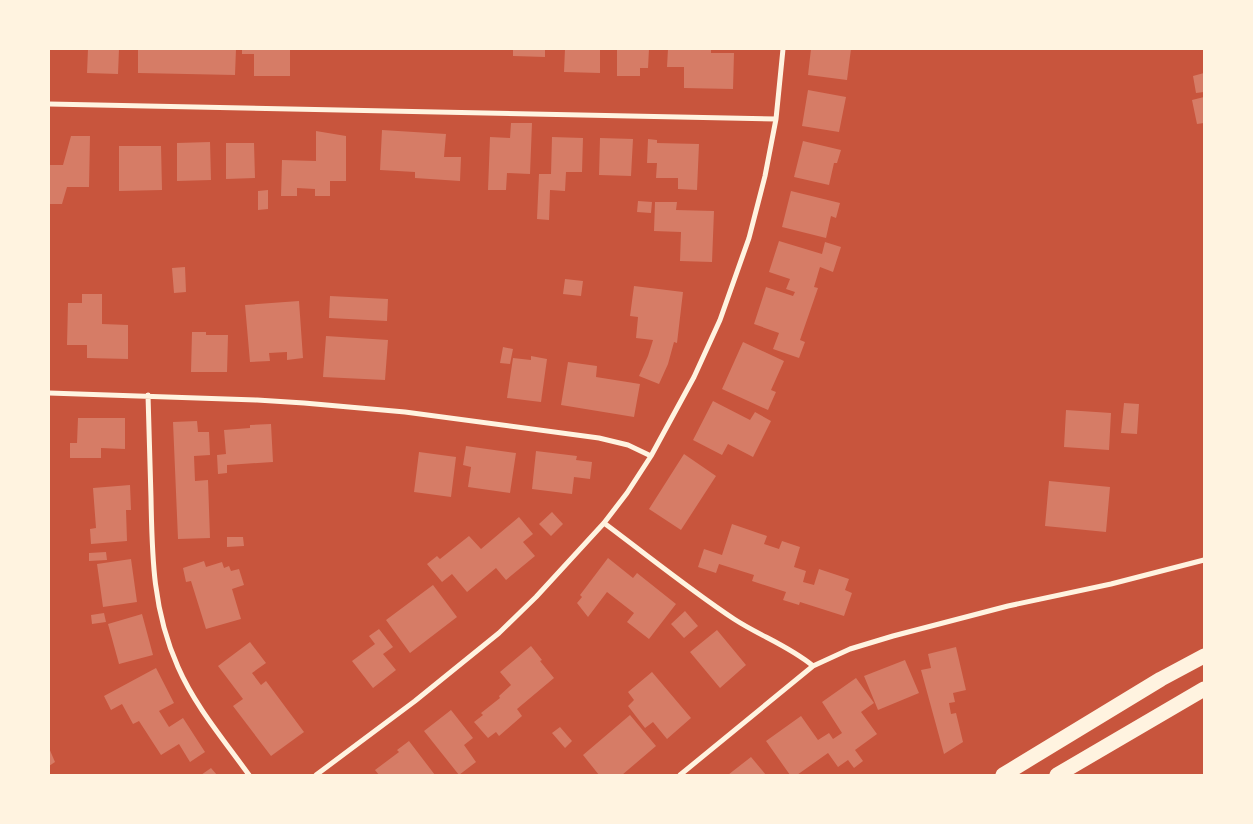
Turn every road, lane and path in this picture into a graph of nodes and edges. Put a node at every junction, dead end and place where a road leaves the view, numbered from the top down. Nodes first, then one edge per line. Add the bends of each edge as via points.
1 (783, 49) edge
2 (49, 104) edge
3 (776, 118) junction
4 (49, 393) edge
5 (148, 395) junction
6 (651, 456) junction
7 (604, 522) junction
8 (1204, 560) edge
9 (1204, 656) edge
10 (813, 666) junction
11 (1204, 689) edge
12 (249, 775) edge
13 (316, 775) edge
14 (680, 775) edge
15 (1003, 775) edge
16 (1057, 775) edge

1 - 3 street
2 - 3 street
3 - 6 street via 749,238 720,320 694,377
4 - 5 street
5 - 6 street via 405,412 598,438
5 - 12 street via 156,596 178,667 195,700
6 - 7 street
7 - 10 street via 723,612 793,650
7 - 13 street via 499,633
8 - 10 street via 893,636
9 - 15 highway
10 - 14 street
11 - 16 highway

